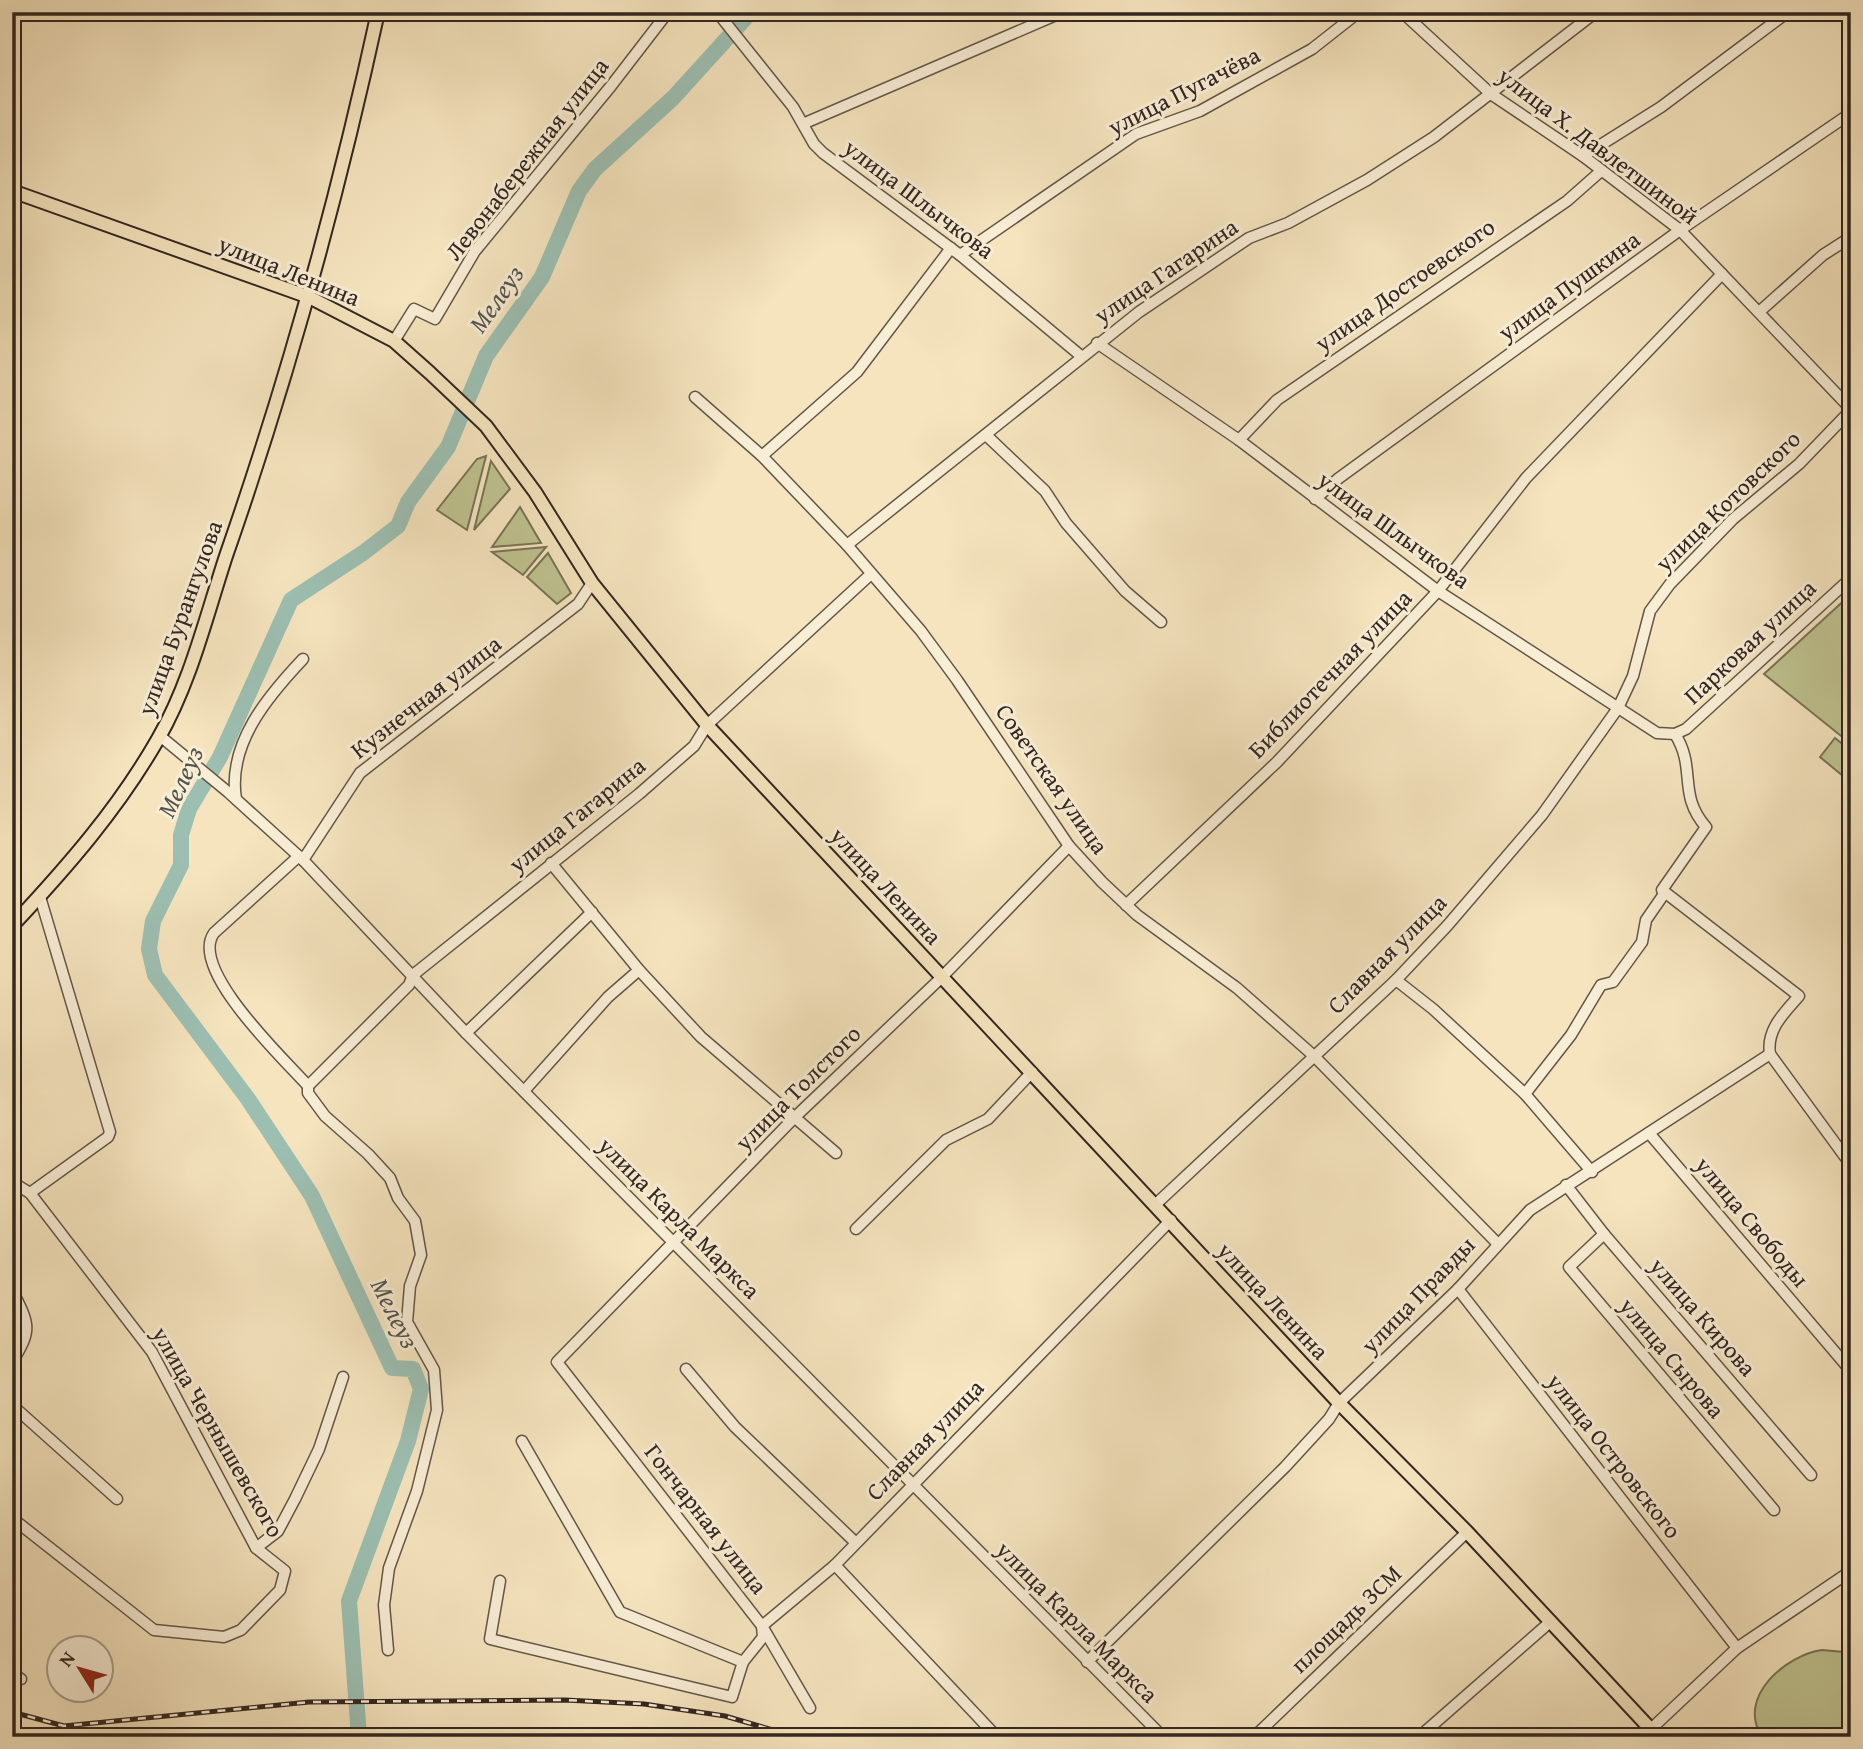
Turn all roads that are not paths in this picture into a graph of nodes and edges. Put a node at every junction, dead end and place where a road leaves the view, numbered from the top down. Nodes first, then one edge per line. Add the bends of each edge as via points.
1 (378, 12) edge
2 (668, 12) edge
3 (717, 12) edge
4 (1063, 12) edge
5 (1359, 12) edge
6 (1402, 12) edge
7 (1596, 12) edge
8 (1788, 12) edge
9 (1491, 94) junction
10 (1851, 113) edge
11 (805, 123) junction
12 (1583, 156) junction
13 (1601, 171) junction
14 (12, 191) edge
15 (1681, 230) junction
16 (1851, 237) edge
17 (955, 251) junction
18 (1722, 274) junction
19 (309, 297) junction
20 (1759, 313) junction
21 (394, 341) junction
22 (1097, 343) junction
23 (1081, 356) junction
24 (695, 397) dead end
25 (1851, 409) edge
26 (986, 435) junction
27 (1239, 440) junction
28 (762, 456) junction
29 (1315, 499) junction
30 (847, 545) junction
31 (871, 574) junction
32 (1851, 578) edge
33 (592, 583) junction
34 (1438, 591) junction
35 (1161, 622) dead end
36 (303, 659) dead end
37 (1618, 708) junction
38 (706, 725) junction
39 (1675, 734) junction
40 (160, 736) junction
41 (232, 795) junction
42 (1069, 846) junction
43 (301, 858) junction
44 (551, 863) junction
45 (1664, 894) junction
46 (40, 897) junction
47 (1126, 905) junction
48 (592, 912) junction
49 (15, 921) edge
50 (639, 970) junction
51 (412, 975) junction
52 (942, 977) junction
53 (1396, 980) junction
54 (466, 1033) junction
55 (1770, 1054) junction
56 (1314, 1056) junction
57 (1032, 1072) junction
58 (308, 1086) junction
59 (524, 1091) junction
60 (1525, 1094) junction
61 (794, 1118) junction
62 (1649, 1133) junction
63 (835, 1153) dead end
64 (1851, 1165) edge
65 (1592, 1172) junction
66 (12, 1182) edge
67 (1566, 1185) junction
68 (30, 1193) junction
69 (1156, 1204) junction
70 (1171, 1220) junction
71 (856, 1229) dead end
72 (1604, 1234) junction
73 (1497, 1243) junction
74 (674, 1244) junction
75 (1458, 1289) junction
76 (12, 1290) edge
77 (12, 1362) edge
78 (557, 1362) joint
79 (686, 1369) dead end
80 (1851, 1371) edge
81 (343, 1377) dead end
82 (1339, 1404) junction
83 (12, 1405) edge
84 (522, 1441) dead end
85 (1811, 1475) dead end
86 (912, 1485) junction
87 (117, 1499) dead end
88 (1774, 1510) dead end
89 (12, 1518) edge
90 (1467, 1532) junction
91 (855, 1542) junction
92 (256, 1548) junction
93 (835, 1565) junction
94 (1851, 1571) edge
95 (500, 1581) dead end
96 (1549, 1623) junction
97 (762, 1626) junction
98 (1737, 1648) junction
99 (388, 1650) dead end
100 (743, 1662) junction
101 (1087, 1662) junction
102 (810, 1708) dead end
103 (1654, 1733) edge
104 (997, 1737) edge
105 (1163, 1737) edge
106 (1254, 1737) edge
107 (1419, 1737) edge

1 - 19 main road, улица Бурангулова
2 - 21 street, Левонабережная улица via 475,251 435,319 414,309
3 - 11 street, улица Шлычкова
4 - 11 street
5 - 17 street, улица Пугачёва via 1312,48 1200,111 1136,134
6 - 9 street, улица Х. Давлетшиной
7 - 9 street, улица Гагарина
8 - 12 street via 1661,107
9 - 12 street, улица Х. Давлетшиной
9 - 22 street, улица Гагарина via 1367,180 1288,223 1249,237
10 - 15 street, улица Пушкина
11 - 17 street, улица Шлычкова via 823,153
12 - 13 street, улица Х. Давлетшиной
13 - 15 street, улица Х. Давлетшиной
13 - 27 street, улица Достоевского via 1567,201 1278,400
14 - 19 main road, улица Ленина
15 - 18 street, улица Х. Давлетшиной
15 - 29 street, улица Пушкина
16 - 20 street via 1823,255
17 - 23 street, улица Шлычкова
17 - 28 street, улица Пугачёва via 857,372
18 - 20 street, улица Х. Давлетшиной
18 - 34 street, Библиотечная улица via 1526,478
19 - 21 main road, улица Ленина
19 - 40 main road, улица Бурангулова via 236,528
20 - 25 street, улица Х. Давлетшиной
21 - 33 main road, улица Ленина via 486,426 535,492
22 - 23 street, улица Гагарина
22 - 27 street, улица Шлычкова
23 - 26 street, улица Гагарина
24 - 28 street, Советская улица
25 - 37 street, улица Котовского via 1670,584 1650,611 1633,676
26 - 30 street, улица Гагарина
26 - 35 street via 1045,491 1066,523 1125,591
27 - 29 street, улица Шлычкова
28 - 30 street, Советская улица
29 - 34 street, улица Шлычкова
30 - 31 street, Советская улица
31 - 38 street, улица Гагарина
31 - 42 street, Советская улица via 957,680
32 - 39 street, Парковая улица via 1686,729
33 - 38 main road, улица Ленина
33 - 43 street, Кузнечная улица via 578,604 360,773
34 - 37 street, улица Шлычкова
34 - 47 street, Библиотечная улица via 1277,762
36 - 41 street via 275,690 248,732
37 - 39 street, улица Шлычкова via 1657,733
37 - 53 street, Славная улица via 1542,815
38 - 44 street, улица Гагарина via 694,746
38 - 52 main road, улица Ленина
39 - 45 street via 1687,758 1690,803 1706,827 1663,886
40 - 41 street, улица Карла Маркса
40 - 46 main road, улица Бурангулова via 122,799
41 - 43 street, улица Карла Маркса
42 - 47 street, Советская улица
42 - 52 street, улица Толстого
43 - 51 street, улица Карла Маркса
43 - 58 street, Кузнечная улица via 215,933 210,950 226,994
44 - 48 street
44 - 51 street, улица Гагарина
45 - 55 street via 1799,996 1772,1030
45 - 60 street via 1646,920 1642,942 1612,982 1601,985 1558,1054
46 - 49 main road, улица Бурангулова
46 - 68 street via 110,1132
47 - 56 street, Советская улица via 1237,988
48 - 50 street
48 - 54 street
50 - 59 street via 608,997
50 - 61 street via 701,1037
51 - 54 street, улица Карла Маркса
51 - 58 street, улица Гагарина via 409,985
52 - 57 main road, улица Ленина
52 - 61 street, улица Толстого
53 - 56 street, Славная улица
53 - 60 street
54 - 59 street, улица Карла Маркса
55 - 62 street, улица Правды
55 - 64 street
56 - 69 street, Славная улица
56 - 73 street, Советская улица
57 - 69 main road, улица Ленина
57 - 71 street via 988,1119 946,1140
58 - 99 street via 325,1116 390,1178 415,1222 421,1255 410,1286 407,1322 434,1370 438,1410 417,1491 389,1569 384,1605
59 - 74 street, улица Карла Маркса
60 - 65 street
61 - 63 street
61 - 74 street, улица Толстого
62 - 65 street, улица Правды
62 - 80 street, улица Свободы
65 - 67 street, улица Правды
66 - 68 street, улица Чернышевского
67 - 72 street, улица Кирова
67 - 73 street, улица Правды via 1530,1210
68 - 92 street, улица Чернышевского via 152,1352
69 - 70 main road, улица Ленина
70 - 82 main road, улица Ленина
70 - 86 street, Славная улица
72 - 85 street, улица Кирова
72 - 88 street, улица Сырова via 1569,1268
73 - 75 street, улица Правды
74 - 78 street, улица Толстого
74 - 86 street, улица Карла Маркса
75 - 82 street, улица Правды
75 - 98 street, улица Островского
76 - 77 street via 29,1324 28,1335
78 - 97 street, Гончарная улица
79 - 91 street via 735,1427
81 - 92 street via 319,1449 289,1510 278,1531
82 - 90 main road, улица Ленина
82 - 101 street, улица Правды via 1285,1467
83 - 87 street
84 - 100 street via 620,1612
86 - 91 street, Славная улица
86 - 101 street, улица Карла Маркса
89 - 92 street, улица Чернышевского via 154,1630 224,1637 241,1630 280,1590 285,1571
90 - 96 main road, улица Ленина
90 - 106 street, площадь ЗСМ
91 - 93 street, Славная улица
93 - 97 street, Славная улица
93 - 104 street
94 - 98 street
95 - 100 street, Славная улица via 490,1639 732,1697
96 - 103 main road, улица Ленина
96 - 107 street
97 - 100 street, Славная улица via 763,1637
97 - 102 street, Гончарная улица
98 - 103 street
101 - 105 street, улица Карла Маркса

